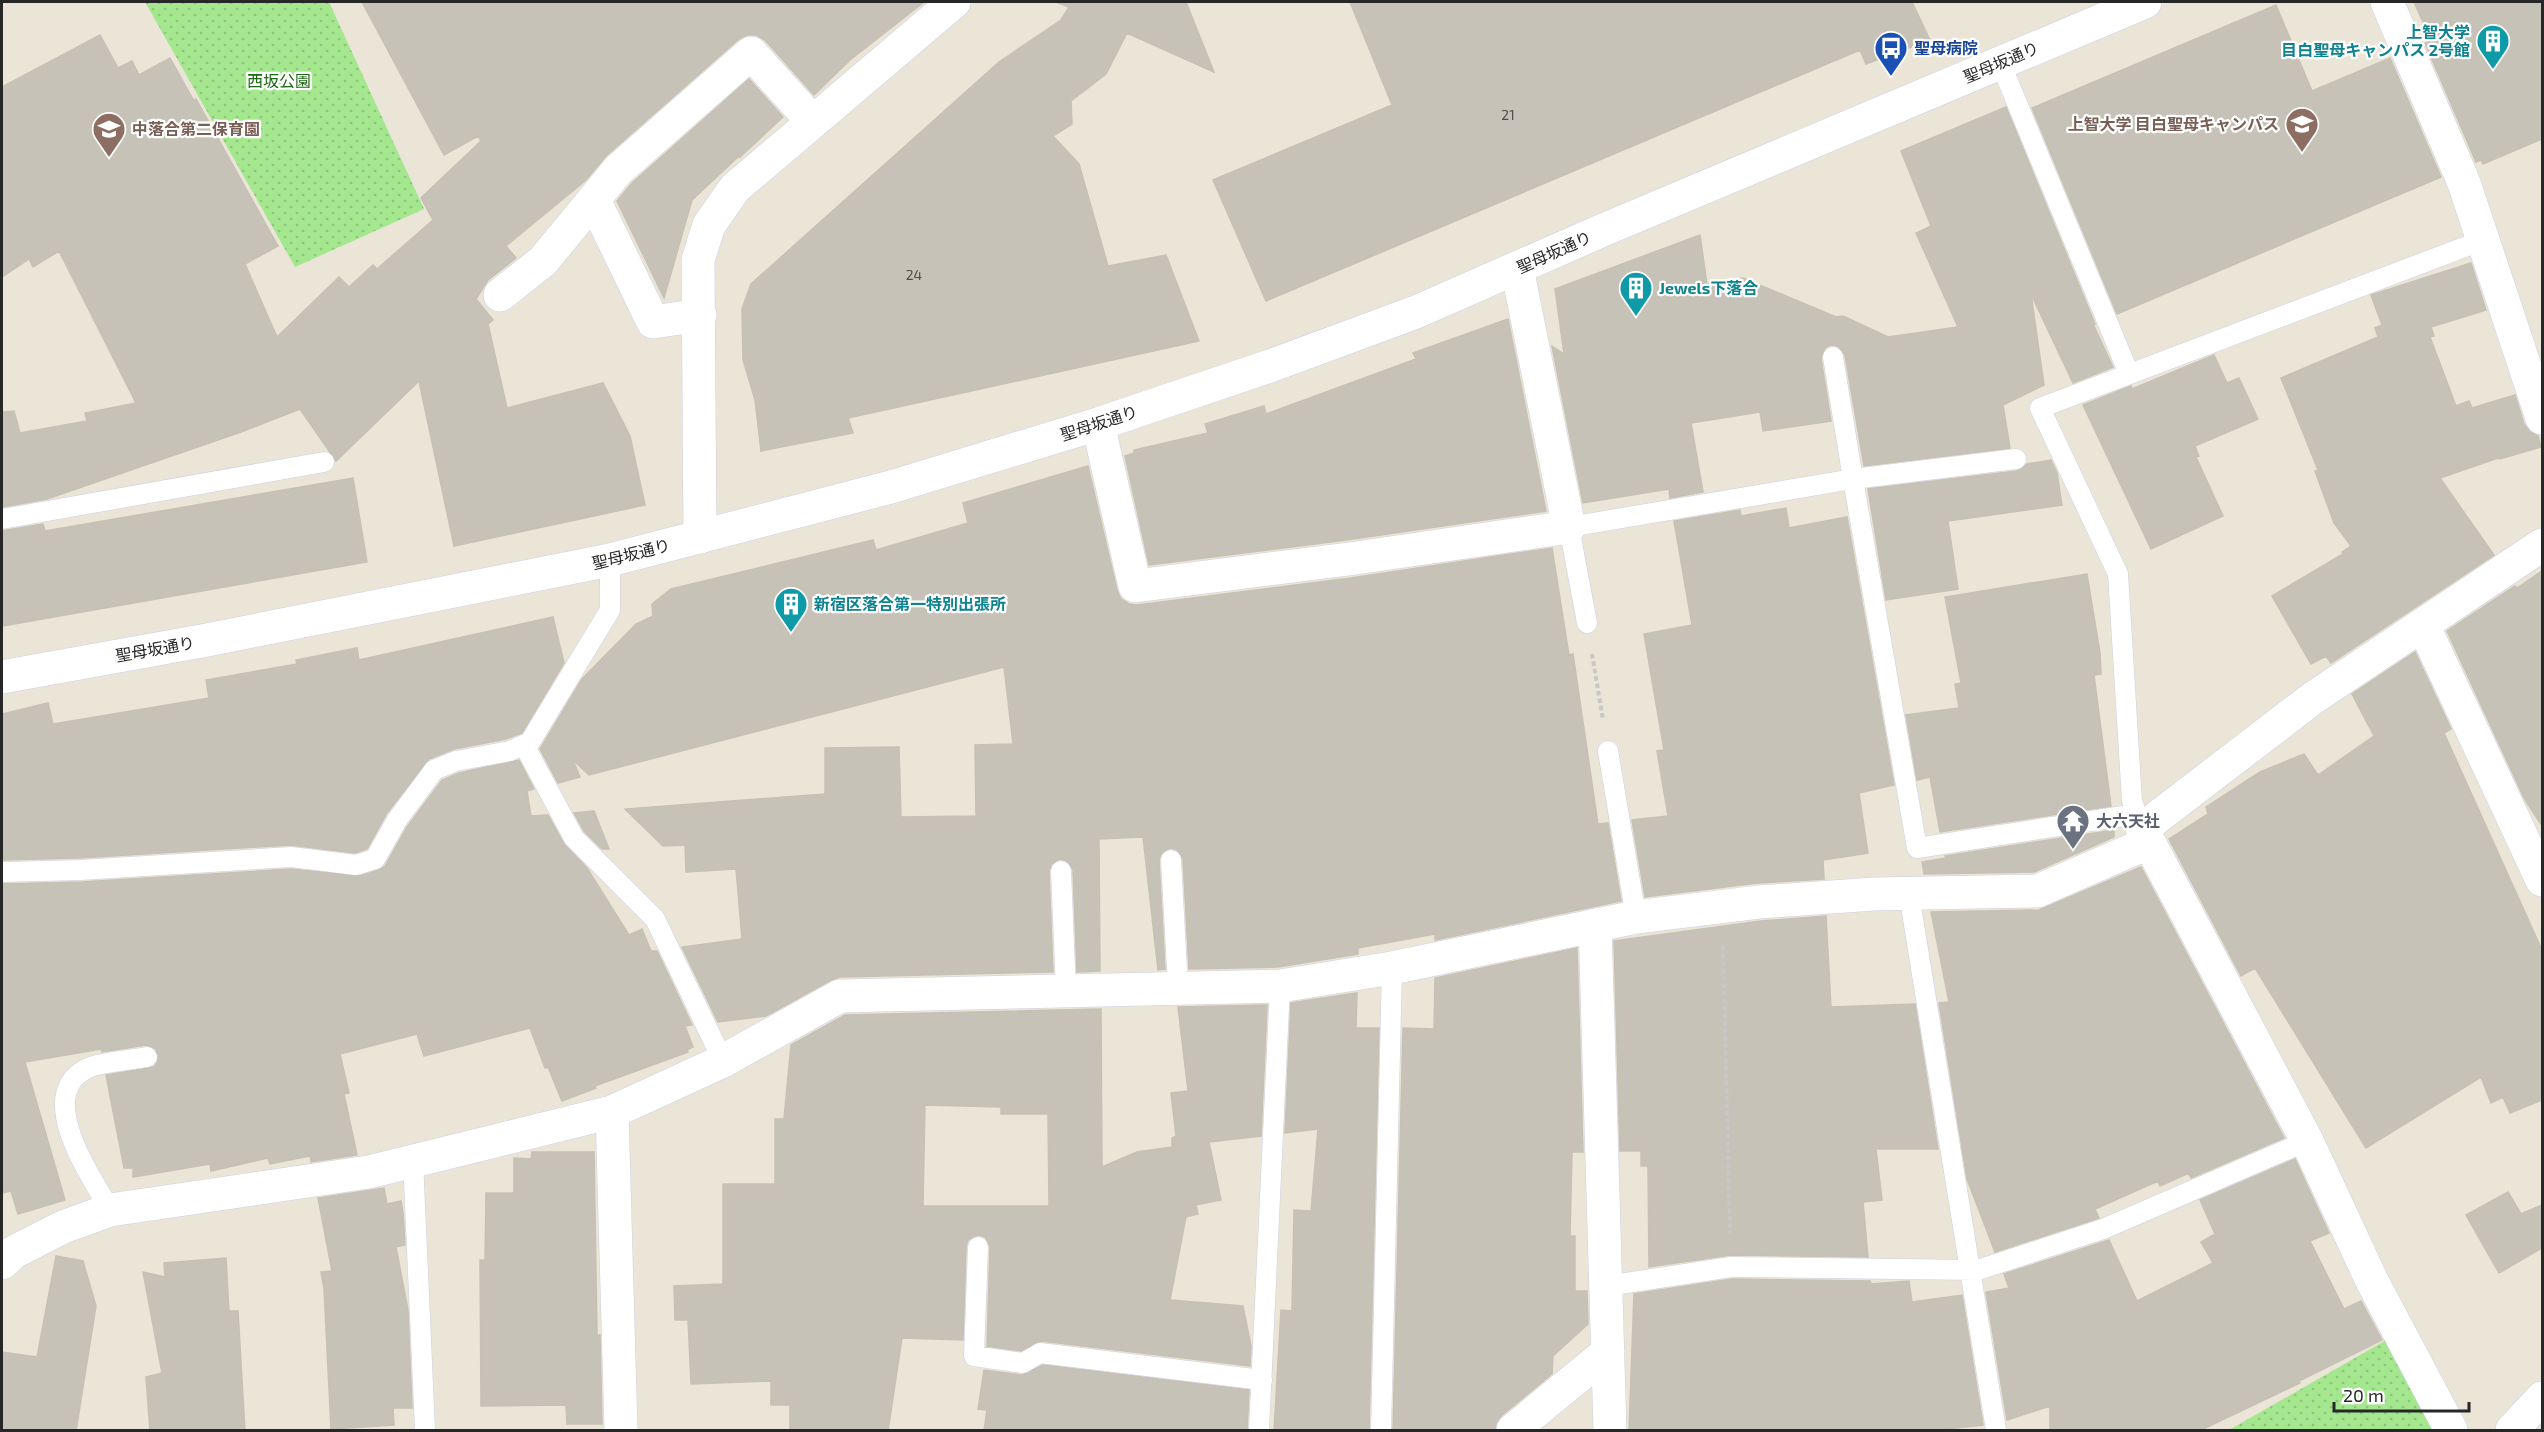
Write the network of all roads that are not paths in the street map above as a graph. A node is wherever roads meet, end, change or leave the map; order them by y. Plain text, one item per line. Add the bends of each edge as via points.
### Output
1 (954, 2) edge
2 (2145, 2) edge
3 (2386, 2) edge
4 (2000, 62) junction
5 (813, 122) junction
6 (594, 200) junction
7 (2483, 240) junction
8 (1517, 268) junction
9 (500, 295) dead end
10 (699, 315) junction
11 (1833, 357) dead end
12 (2129, 374) junction
13 (2542, 418) edge
14 (1098, 424) junction
15 (2016, 459) dead end
16 (324, 462) dead end
17 (1853, 479) junction
18 (2, 519) edge
19 (1569, 527) junction
20 (700, 537) junction
21 (2542, 545) edge
22 (610, 560) junction
23 (1587, 623) road end
24 (2423, 624) junction
25 (2, 677) edge
26 (524, 745) junction
27 (1608, 751) road end
28 (2142, 829) junction
29 (1171, 860) dead end
30 (1061, 871) dead end
31 (2, 872) edge
32 (2542, 880) edge
33 (1909, 894) junction
34 (1636, 917) junction
35 (1595, 925) junction
36 (1392, 968) junction
37 (1280, 986) junction
38 (1178, 988) junction
39 (1066, 991) junction
40 (147, 1057) dead end
41 (723, 1061) junction
42 (612, 1112) junction
43 (2307, 1141) junction
44 (413, 1161) junction
45 (110, 1210) junction
46 (978, 1247) dead end
47 (2, 1263) edge
48 (1970, 1269) junction
49 (1606, 1286) junction
50 (1608, 1352) junction
51 (1262, 1380) junction
52 (2542, 1398) edge
53 (2515, 1429) edge
54 (425, 1431) edge
55 (621, 1431) edge
56 (1260, 1431) edge
57 (1381, 1431) edge
58 (1513, 1431) edge
59 (1610, 1431) edge
60 (1996, 1431) edge
61 (2451, 1431) edge

1 - 5 street
2 - 4 street, 聖母坂通り
3 - 7 street via 2464,183
4 - 8 street, 聖母坂通り
4 - 12 lane
5 - 6 street via 752,53 618,170
5 - 10 street via 735,188 709,225 698,260
6 - 9 street via 543,261
6 - 10 street via 653,322
7 - 12 lane
7 - 13 street
8 - 14 street, 聖母坂通り via 1416,312
8 - 19 street
10 - 20 street
11 - 17 lane
12 - 28 lane via 2040,408 2118,574 2132,801
14 - 19 street via 1135,586
14 - 20 street, 聖母坂通り via 891,487
15 - 17 lane
16 - 18 lane
17 - 19 lane
17 - 28 lane via 1917,848
19 - 23 lane
20 - 22 street, 聖母坂通り
21 - 24 street
22 - 25 street, 聖母坂通り
22 - 26 lane via 610,610 530,742
24 - 28 street via 2313,698
24 - 32 street
26 - 31 lane via 434,770 397,820 375,859 356,865 291,857
26 - 41 lane via 574,838 655,920
27 - 34 lane
28 - 33 street via 2038,891
28 - 43 street
29 - 38 lane
30 - 39 lane
33 - 34 street via 1722,906
33 - 48 lane
34 - 35 street
35 - 36 street
35 - 49 street
36 - 37 street
36 - 57 lane
37 - 38 street
37 - 51 lane
38 - 39 street
39 - 41 street via 840,996
40 - 45 lane via 88,1068 69,1083 63,1106 77,1153
41 - 42 street
42 - 44 street
42 - 55 street
43 - 48 lane via 2103,1229 1978,1270
43 - 61 street via 2372,1281
44 - 45 street via 369,1172
44 - 54 lane
45 - 47 street via 63,1227 14,1252
46 - 51 lane via 974,1356 1023,1363 1040,1353
48 - 49 lane via 1731,1267
48 - 60 lane
49 - 50 street
50 - 58 street
50 - 59 street
51 - 56 lane
52 - 53 street

